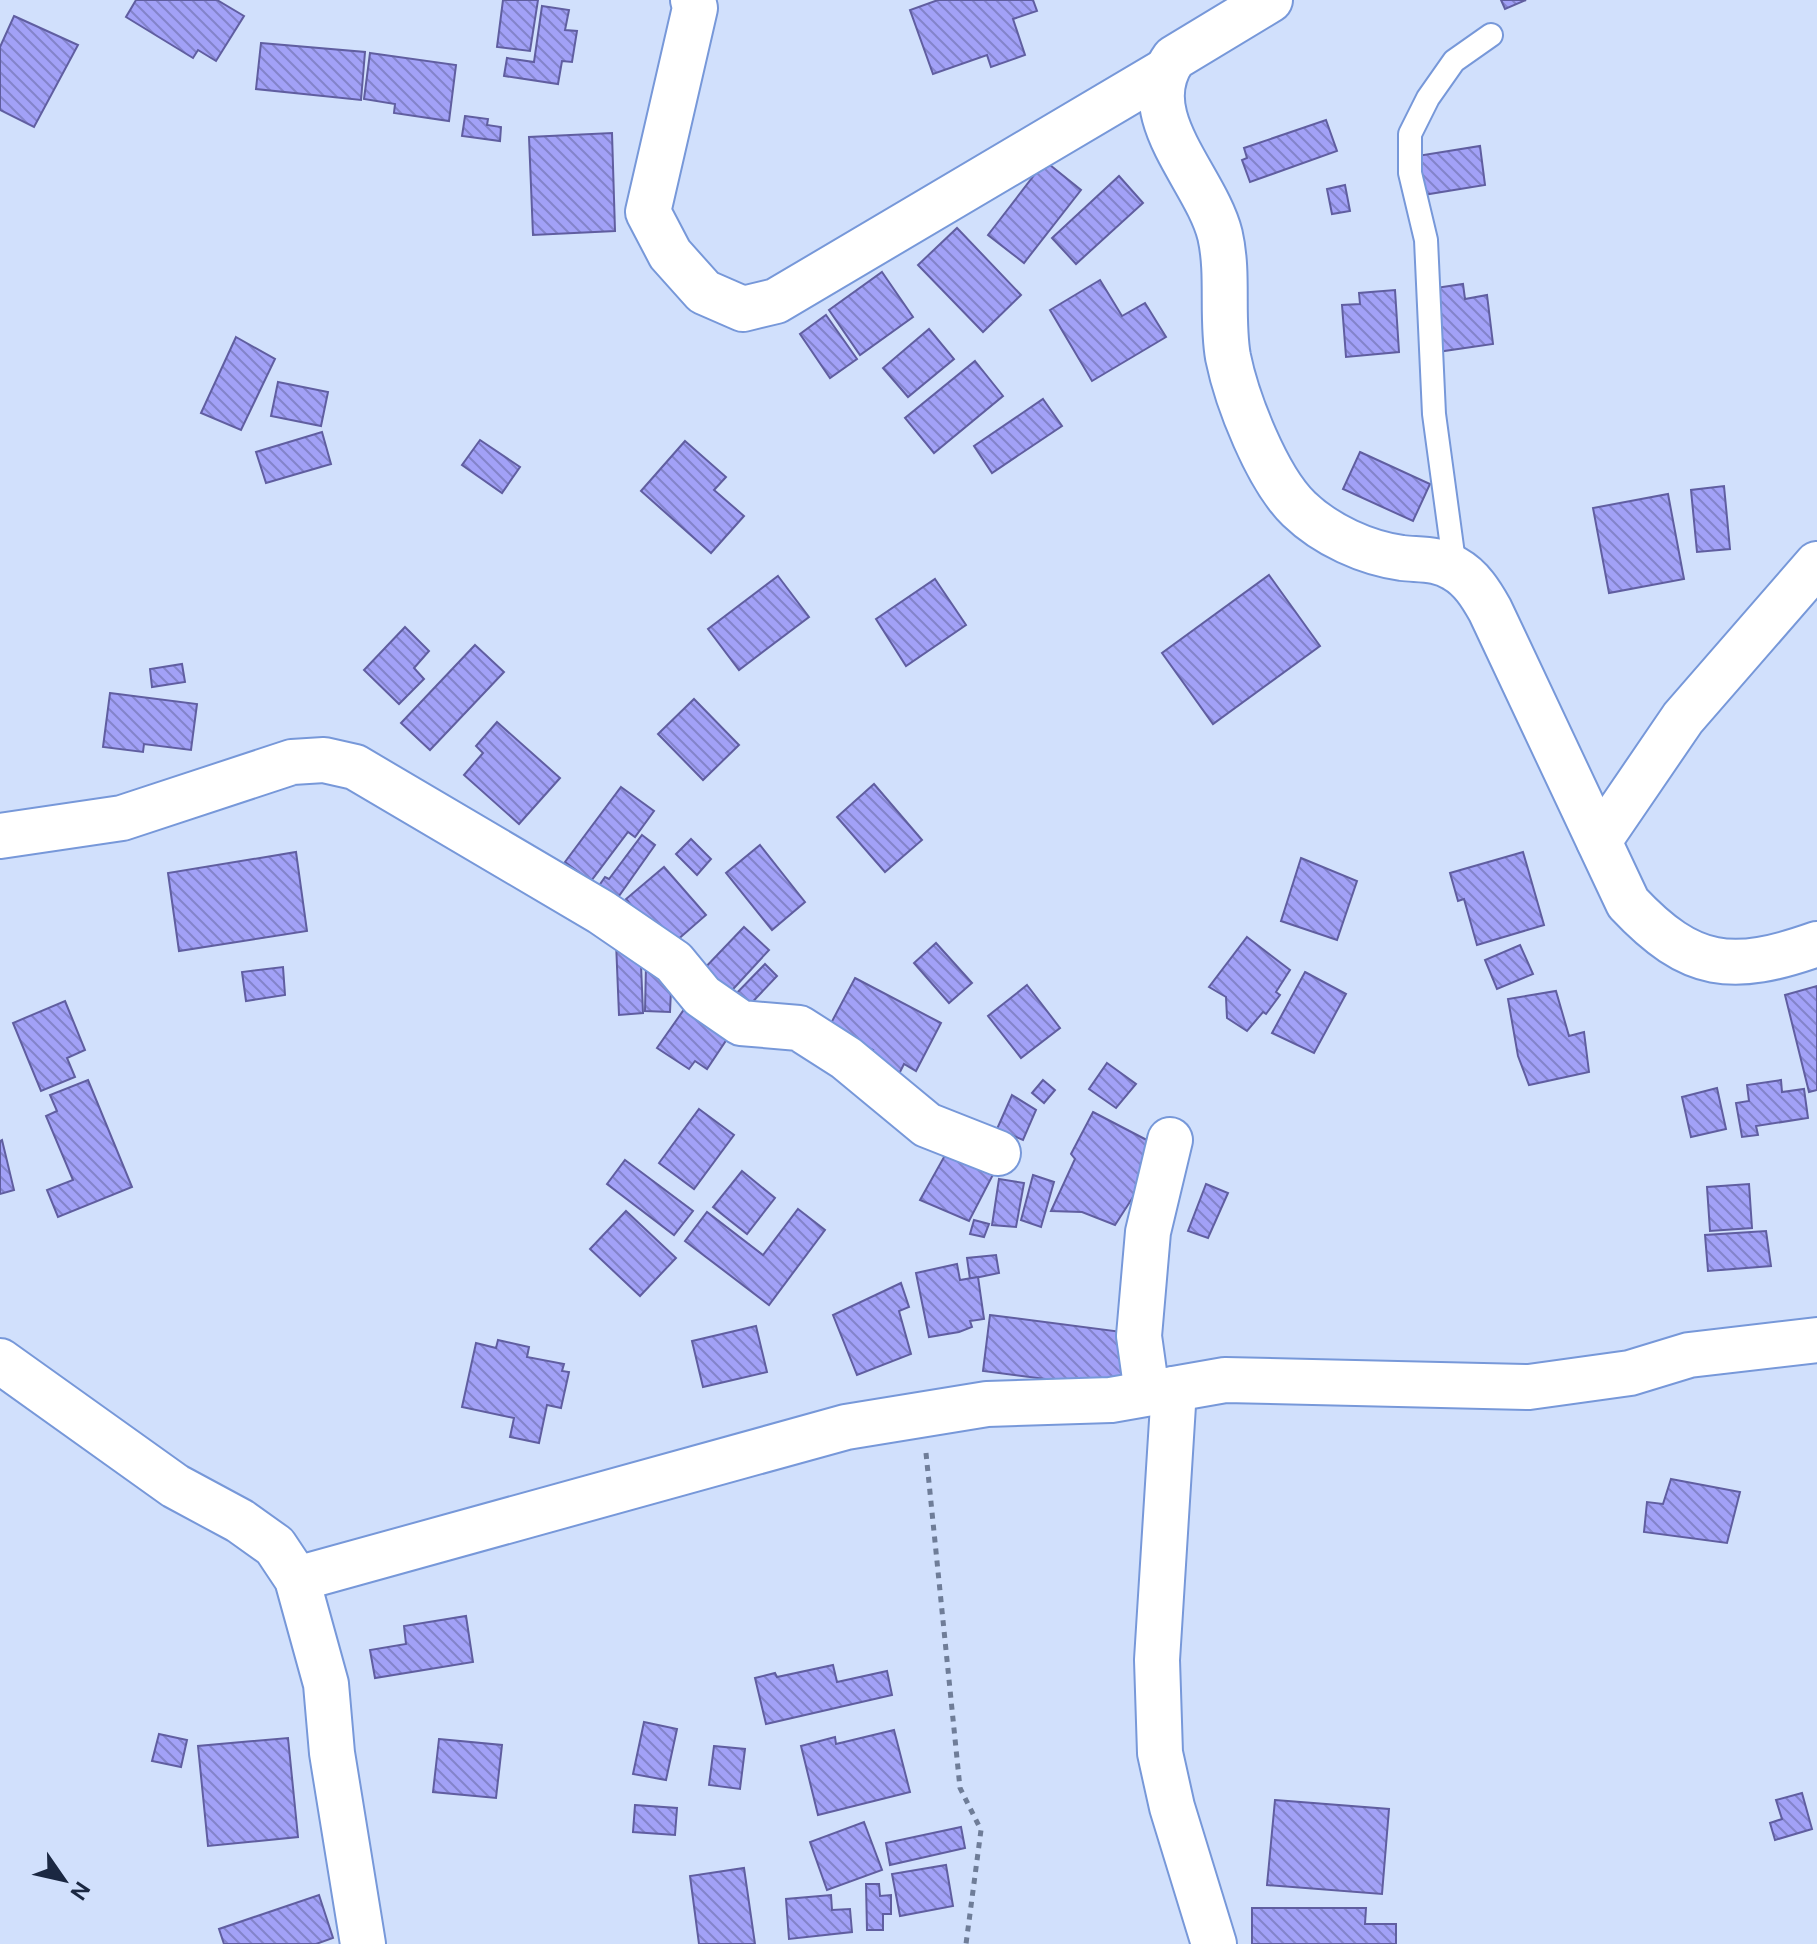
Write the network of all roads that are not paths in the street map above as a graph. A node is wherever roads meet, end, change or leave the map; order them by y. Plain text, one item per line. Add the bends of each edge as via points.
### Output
1 (693, 0) edge
2 (1270, 0) edge
3 (1491, 35) dead end
4 (1165, 71) junction
5 (1817, 564) edge
6 (1455, 569) junction
7 (0, 836) edge
8 (1599, 841) junction
9 (1817, 944) edge
10 (1170, 1140) dead end
11 (998, 1153) dead end
12 (1817, 1340) edge
13 (0, 1361) edge
14 (1160, 1391) junction
15 (297, 1579) junction
16 (363, 1944) edge
17 (1214, 1944) edge

1 - 4 street via 648,212 670,254 704,292 743,309 776,301
2 - 4 street via 1187,49
3 - 6 lane via 1454,61 1410,134 1410,173 1426,240 1434,414
4 - 6 street via 1159,101 1163,116 1220,235 1228,356 1252,438 1298,509 1346,542 1401,558 1429,558
5 - 8 street via 1683,718
6 - 8 street via 1476,586 1490,610
7 - 11 street via 122,818 292,762 324,760 355,767 601,912 674,962 702,996 741,1023 799,1028 846,1058 927,1125
8 - 9 street via 1628,903 1659,936 1697,957 1742,963
10 - 14 street via 1148,1232 1139,1336
12 - 14 street via 1689,1355 1630,1373 1529,1387 1225,1380
13 - 15 street via 175,1486 275,1546
14 - 15 street via 1111,1400 987,1404 846,1427
14 - 17 street via 1160,1753
15 - 16 street via 326,1684

